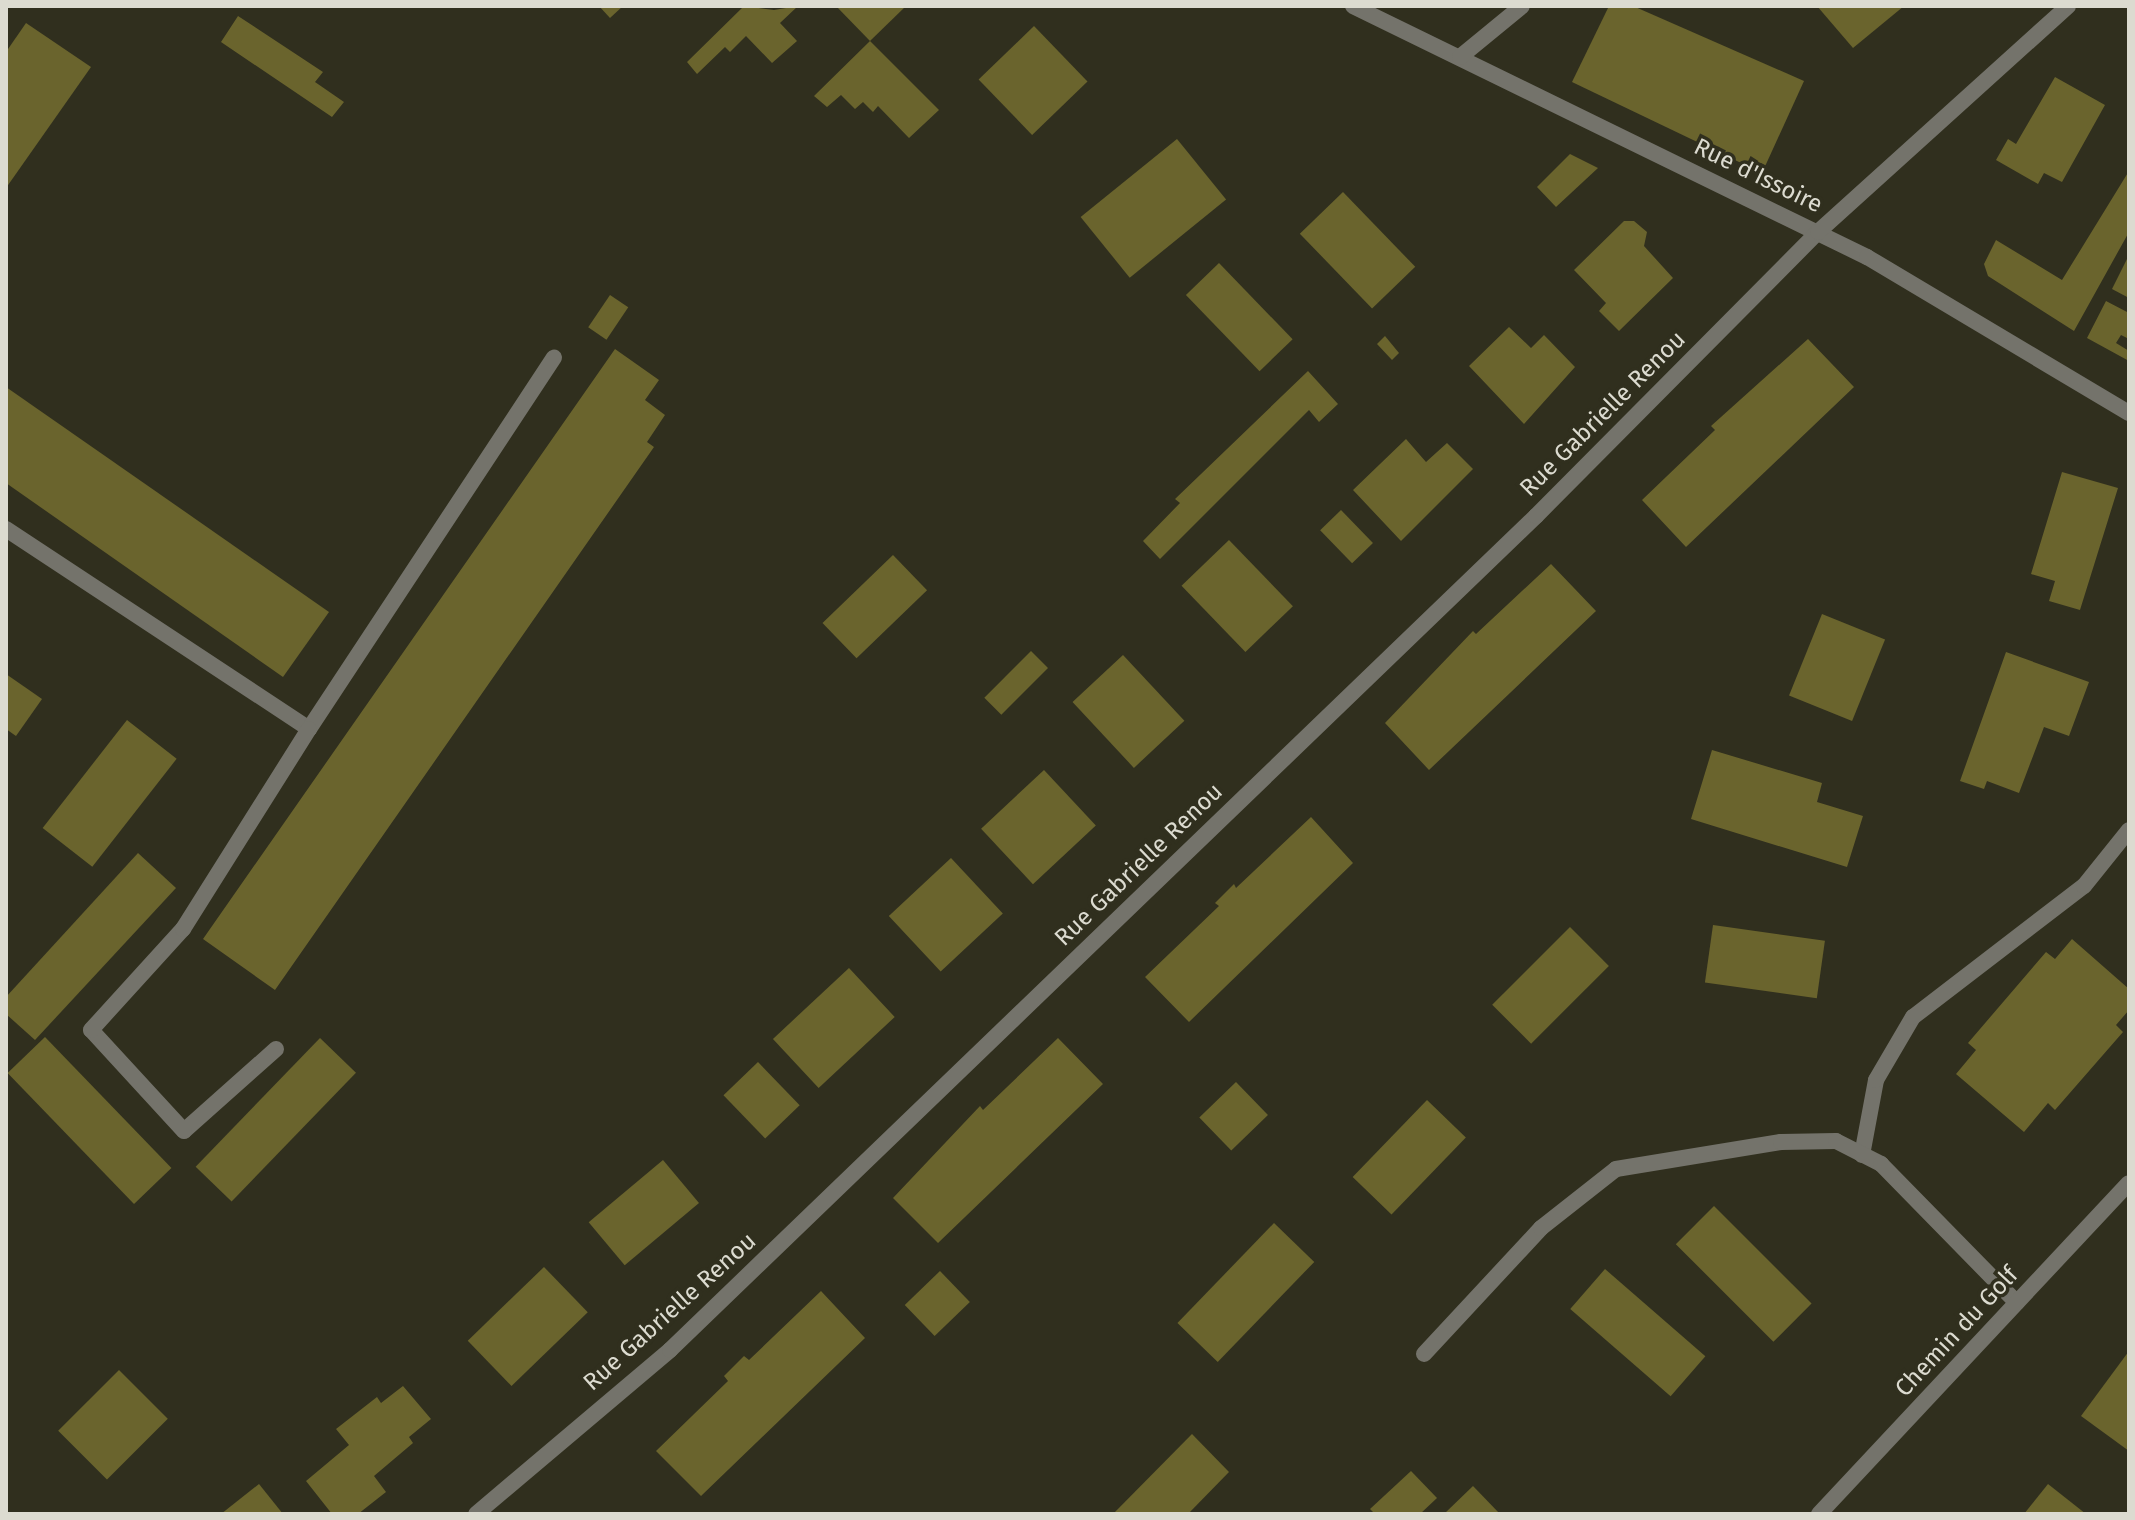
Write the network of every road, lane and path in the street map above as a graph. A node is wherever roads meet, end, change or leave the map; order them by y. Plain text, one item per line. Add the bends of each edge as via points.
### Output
1 (1353, 6) edge
2 (1522, 6) edge
3 (2068, 6) edge
4 (1460, 57) junction
5 (1818, 232) junction
6 (554, 357) dead end
7 (2129, 413) edge
8 (6, 529) edge
9 (309, 729) junction
10 (2129, 830) edge
11 (276, 1049) dead end
12 (1862, 1155) junction
13 (2129, 1183) edge
14 (2017, 1303) junction
15 (1424, 1354) dead end
16 (476, 1514) edge
17 (1819, 1514) edge

1 - 4 street, Rue d'Issoire
2 - 4 street
3 - 5 street, Rue Gabrielle Renou
4 - 5 street, Rue d'Issoire
5 - 7 street, Rue d'Issoire
5 - 16 street, Rue Gabrielle Renou via 1536,516 670,1350
6 - 9 street
8 - 9 street
9 - 11 street via 183,929 91,1030 184,1131
10 - 12 street via 2084,886 1913,1017 1876,1080
12 - 14 street via 1881,1164
12 - 15 street via 1836,1141 1781,1142 1616,1169 1541,1228
13 - 14 street, Chemin du Golf
14 - 17 street, Chemin du Golf

